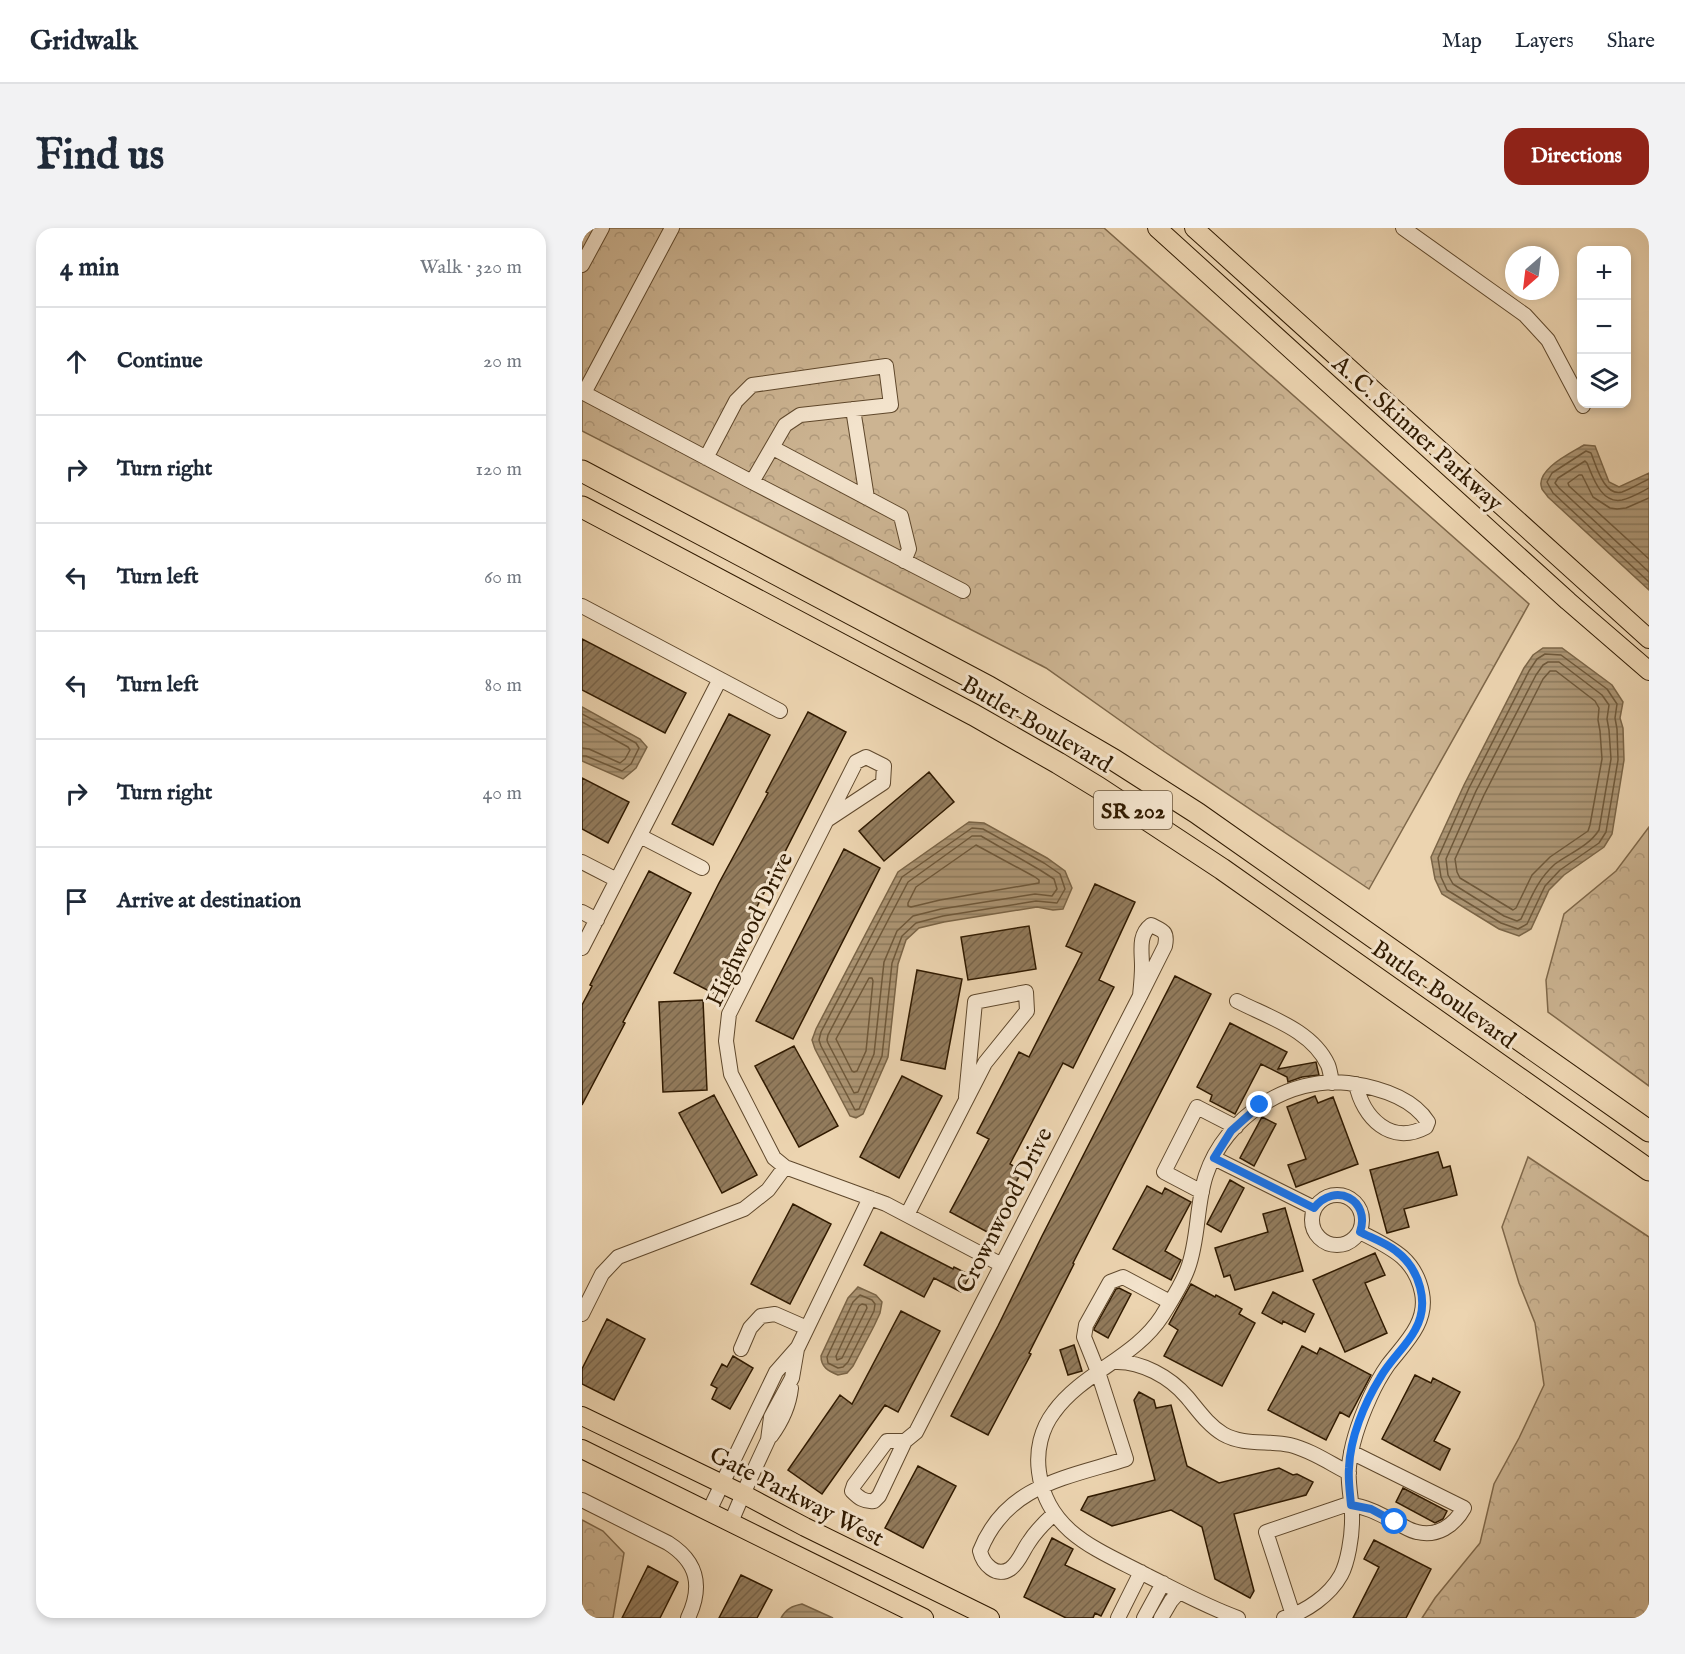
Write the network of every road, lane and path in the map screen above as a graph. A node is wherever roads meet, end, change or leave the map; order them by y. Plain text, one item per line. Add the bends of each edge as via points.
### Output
1 (602, 228) edge
2 (672, 228) edge
3 (1157, 228) edge
4 (1194, 228) edge
5 (1403, 228) edge
6 (582, 265) edge
7 (583, 392) edge
8 (1577, 396) edge
9 (853, 409) junction
10 (773, 448) junction
11 (706, 458) junction
12 (582, 471) edge
13 (752, 482) junction
14 (867, 498) junction
15 (582, 507) edge
16 (904, 561) junction
17 (963, 591) dead end
18 (582, 606) edge
19 (1649, 639) edge
20 (1649, 671) edge
21 (720, 679) junction
22 (780, 711) dead end
23 (827, 820) junction
24 (640, 836) junction
25 (582, 862) edge
26 (702, 868) dead end
27 (617, 880) junction
28 (582, 912) edge
29 (597, 920) junction
30 (582, 948) edge
31 (1140, 996) dead end
32 (1237, 1001) dead end
33 (1332, 1083) junction
34 (1356, 1084) junction
35 (966, 1097) junction
36 (1236, 1127) junction
37 (1649, 1131) edge
38 (1214, 1158) junction
39 (785, 1167) junction
40 (1649, 1170) edge
41 (1202, 1192) junction
42 (870, 1198) junction
43 (1314, 1208) junction
44 (907, 1215) junction
45 (1360, 1232) junction
46 (1002, 1265) junction
47 (1170, 1302) junction
48 (582, 1314) edge
49 (807, 1328) junction
50 (798, 1347) junction
51 (741, 1349) dead end
52 (1115, 1362) junction
53 (1098, 1372) junction
54 (582, 1416) edge
55 (905, 1441) junction
56 (582, 1449) edge
57 (1351, 1452) junction
58 (1349, 1473) junction
59 (721, 1484) junction
60 (1041, 1486) junction
61 (742, 1494) junction
62 (582, 1500) edge
63 (1351, 1504) junction
64 (709, 1511) junction
65 (1054, 1514) junction
66 (731, 1522) junction
67 (1141, 1572) junction
68 (1163, 1583) junction
69 (1179, 1592) junction
70 (1313, 1612) edge
71 (1289, 1617) edge
72 (688, 1618) edge
73 (924, 1618) edge
74 (990, 1618) edge
75 (1118, 1618) edge
76 (1144, 1618) edge
77 (1161, 1618) edge
78 (1238, 1618) edge

1 - 6 street
2 - 7 street
3 - 20 main road, A. C. Skinner Parkway
4 - 19 main road, A. C. Skinner Parkway
5 - 8 street via 1525,315 1548,340
7 - 11 street
9 - 10 street via 800,415 785,424
9 - 11 street via 891,405 886,366 752,385 736,401
9 - 14 street
10 - 13 street
10 - 14 street
11 - 13 street
12 - 37 highway, Butler Boulevard / SR 202 via 978,681 1114,760 1197,813
13 - 16 street
14 - 16 street via 901,516 909,549
15 - 40 highway, Butler Boulevard / SR 202 via 966,711 1099,788 1214,864
16 - 17 street
18 - 21 street
21 - 22 street
21 - 24 street
23 - 23 street, Highwood Drive via 883,783 884,766 866,757 856,762
23 - 39 street, Highwood Drive via 729,1014 726,1041 731,1074 774,1158
24 - 26 street
24 - 27 street
25 - 27 street
27 - 29 street
28 - 29 street
29 - 30 street
31 - 46 street, Crownwood Drive
32 - 33 street via 1311,1041 1329,1067
33 - 34 street
33 - 36 street via 1275,1097
34 - 34 street via 1364,1108 1382,1126 1404,1134 1426,1127 1428,1122 1409,1104 1378,1089
35 - 35 street via 975,1002 1026,992 1027,1011 985,1063
35 - 44 street
36 - 38 street
36 - 41 street via 1197,1107 1164,1172
38 - 41 street
38 - 43 street
39 - 42 street
39 - 48 street via 768,1190 744,1209 618,1257 602,1274
41 - 47 street via 1188,1269
42 - 44 street
42 - 49 street
43 - 45 street via 1326,1197 1349,1197 1360,1209
43 - 45 street via 1311,1216 1315,1234 1329,1245 1347,1244
44 - 46 street
45 - 57 street via 1404,1258 1419,1284 1422,1306 1415,1330 1370,1397
46 - 55 street, Crownwood Drive via 916,1432
47 - 52 street via 1152,1330
47 - 53 street via 1124,1277 1110,1282 1086,1325 1084,1337
49 - 50 street
49 - 51 street via 775,1314 761,1316 750,1328
50 - 59 street via 776,1372
50 - 61 street via 790,1402
52 - 53 street
52 - 58 street via 1136,1364 1170,1382 1222,1434 1247,1442 1293,1446
53 - 60 street via 1074,1389 1047,1422 1038,1456
53 - 60 street via 1126,1459
54 - 59 main road, Gate Parkway West
55 - 55 street, Crownwood Drive via 887,1441 879,1450 854,1485 852,1491 858,1498 874,1502 879,1496
56 - 64 main road
57 - 58 street
57 - 63 street via 1464,1508 1450,1527 1426,1533
58 - 63 street
59 - 61 main road, Gate Parkway West
59 - 64 street
60 - 65 street
60 - 65 street via 1022,1496 997,1520 983,1543 982,1560 993,1570 1009,1570
61 - 66 street
61 - 74 main road, Gate Parkway West
62 - 72 street via 678,1549 693,1567 697,1580
63 - 70 street via 1346,1563
63 - 71 street via 1266,1532
64 - 66 main road
65 - 67 street via 1080,1539
66 - 73 main road
67 - 68 street
67 - 75 street
68 - 69 street
68 - 76 street
69 - 77 street
69 - 78 street
70 - 71 street

